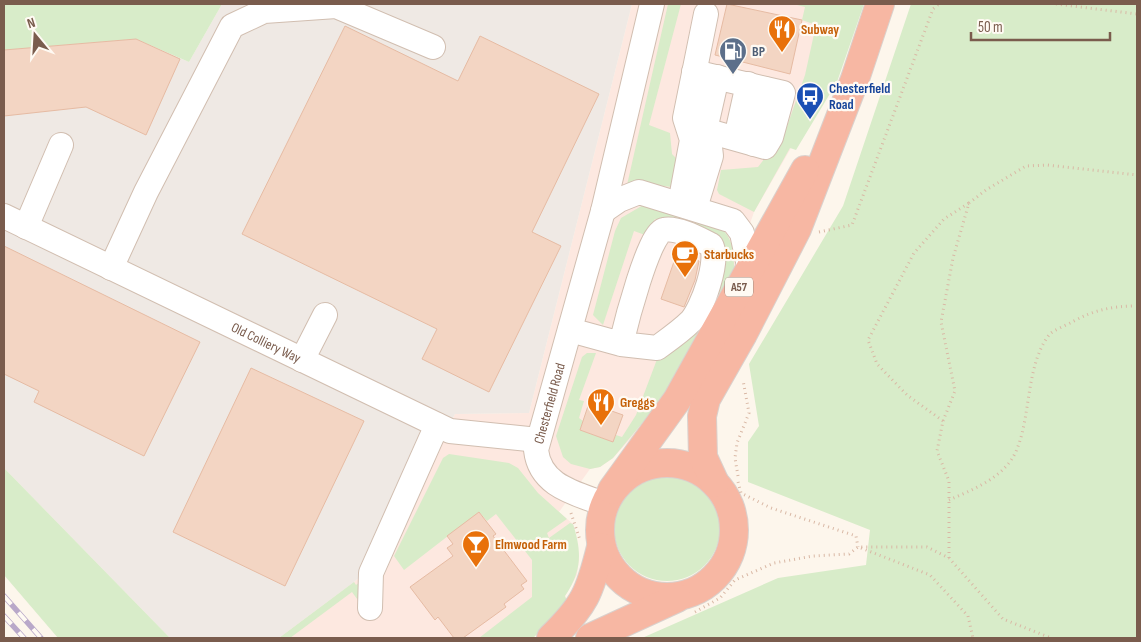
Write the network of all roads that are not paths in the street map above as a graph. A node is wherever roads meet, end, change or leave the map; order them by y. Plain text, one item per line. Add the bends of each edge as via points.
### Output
1 (652, 4) edge
2 (880, 6) edge
3 (706, 14) dead end
4 (433, 47) dead end
5 (694, 72) junction
6 (855, 78) junction
7 (740, 82) junction
8 (737, 139) junction
9 (61, 146) dead end
10 (687, 206) junction
11 (603, 211) junction
12 (4, 216) edge
13 (26, 227) junction
14 (750, 266) junction
15 (111, 268) junction
16 (325, 315) dead end
17 (570, 330) junction
18 (621, 344) junction
19 (302, 360) junction
20 (437, 426) junction
21 (538, 440) junction
22 (715, 482) junction
23 (608, 497) junction
24 (601, 547) junction
25 (685, 605) junction
26 (370, 608) dead end
27 (551, 638) edge
28 (590, 638) edge

1 - 11 street, Chesterfield Road
2 - 6 highway, A57
3 - 5 street
4 - 15 street via 336,6 264,11 232,26 146,192
5 - 7 street
5 - 10 street via 685,118 692,140
6 - 14 highway, A57
6 - 22 highway, A57 via 797,229 706,399 702,416 703,457
7 - 8 street
7 - 8 street via 707,121
7 - 8 street via 783,93 771,137
8 - 10 street via 711,156
9 - 13 street
10 - 11 street via 639,192
10 - 14 street via 733,221 742,233
11 - 17 street, Chesterfield Road
12 - 13 street, Old Colliery Way
13 - 15 street, Old Colliery Way
14 - 23 highway, A57 via 677,400
15 - 19 street, Old Colliery Way
16 - 19 street
17 - 18 street
17 - 21 street, Chesterfield Road
18 - 18 street via 657,233 667,230 711,245 715,256 711,275 692,320 657,348
19 - 20 street, Old Colliery Way
20 - 21 street, Old Colliery Way via 450,431
20 - 26 street via 371,573
21 - 23 street, Chesterfield Road via 537,458 544,475 560,487
22 - 23 highway, A57 via 699,469 662,464 639,470
22 - 25 highway, A57 via 731,511 735,526 733,541 726,563
23 - 24 highway, A57 via 600,524
24 - 25 highway, A57 via 608,564 623,582 645,594
24 - 27 highway, A57 via 592,584 583,603
25 - 28 highway, A57

